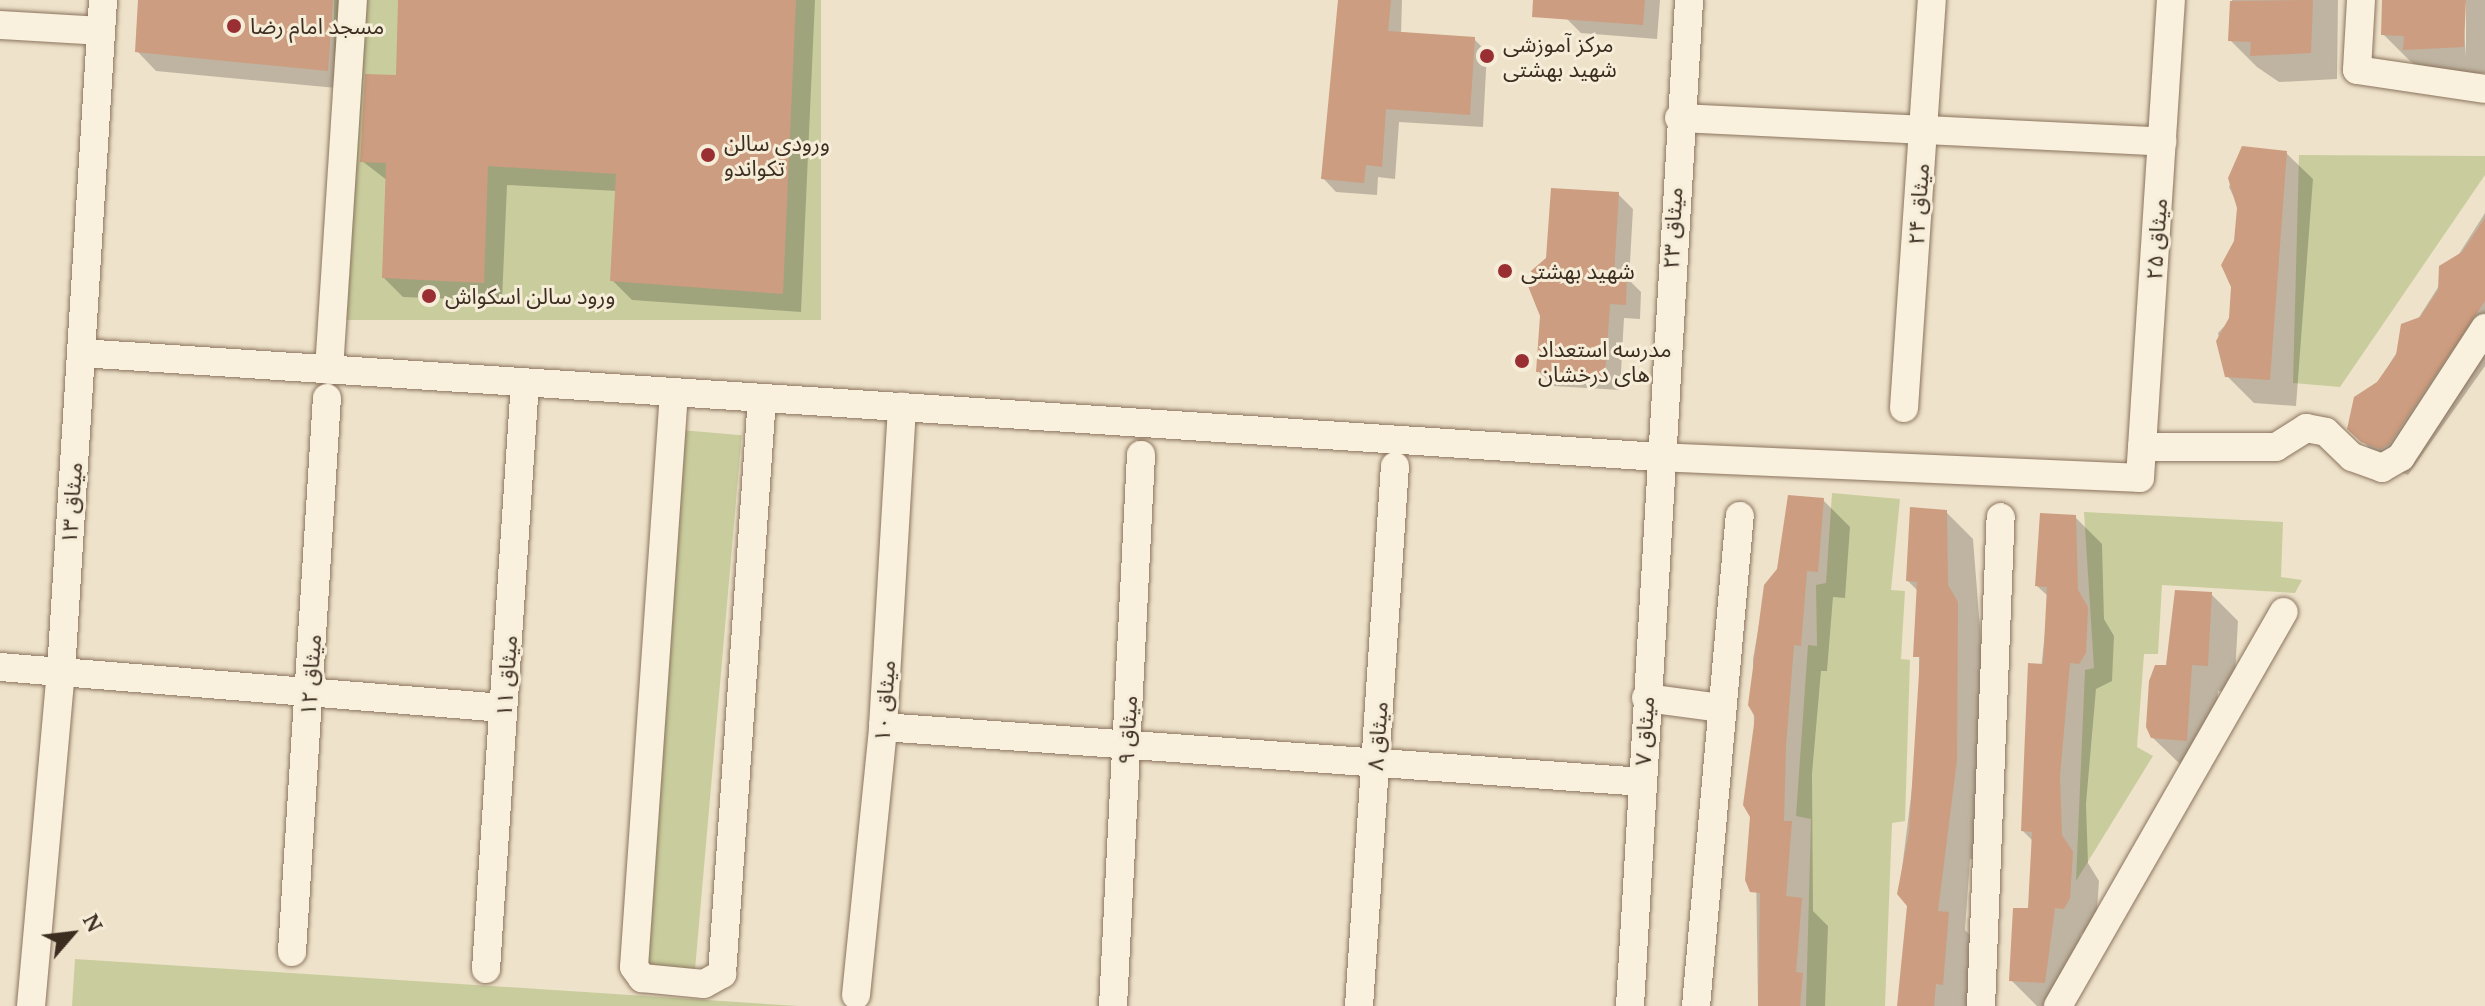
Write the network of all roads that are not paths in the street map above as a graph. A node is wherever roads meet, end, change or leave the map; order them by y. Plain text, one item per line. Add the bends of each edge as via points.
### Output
1 (103, 0) edge
2 (353, 0) edge
3 (1689, 0) edge
4 (1932, 0) edge
5 (2171, 0) edge
6 (2361, 0) edge
7 (0, 25) edge
8 (101, 31) junction
9 (2485, 89) edge
10 (1679, 118) junction
11 (1923, 130) junction
12 (2162, 142) junction
13 (2485, 328) edge
14 (81, 353) junction
15 (329, 370) junction
16 (525, 382) junction
17 (674, 392) junction
18 (327, 398) dead end
19 (762, 398) junction
20 (902, 407) junction
21 (1904, 408) dead end
22 (2142, 447) junction
23 (1141, 455) dead end
24 (1659, 457) junction
25 (1395, 466) dead end
26 (1740, 516) dead end
27 (2001, 517) dead end
28 (2284, 612) dead end
29 (0, 667) edge
30 (61, 672) junction
31 (309, 691) junction
32 (1646, 698) junction
33 (503, 708) junction
34 (1721, 708) junction
35 (883, 727) junction
36 (1126, 744) junction
37 (1375, 760) junction
38 (1642, 782) junction
39 (292, 952) dead end
40 (486, 969) dead end
41 (856, 995) dead end
42 (31, 1006) edge
43 (1113, 1006) edge
44 (1359, 1006) edge
45 (1630, 1006) edge
46 (1696, 1006) edge
47 (1981, 1006) edge
48 (2058, 1006) edge

1 - 8 street, میثاق ۱۳
2 - 15 street
3 - 10 street, میثاق ۲۳
4 - 11 street, میثاق ۲۴
5 - 12 street, میثاق ۲۵
6 - 9 street via 2357,70
7 - 8 street
8 - 14 street, میثاق ۱۳
10 - 11 street
10 - 24 street, میثاق ۲۳
11 - 12 street
11 - 21 street, میثاق ۲۴
12 - 22 street, میثاق ۲۵
13 - 22 street via 2401,457 2382,468 2352,457 2326,432 2306,428 2276,447
14 - 15 street
14 - 30 street, میثاق ۱۳
15 - 16 street
16 - 17 street
16 - 33 street, میثاق ۱۱
17 - 19 street
17 - 19 street via 634,967 642,978 704,984 722,974
18 - 31 street, میثاق ۱۲
19 - 20 street
20 - 24 street
20 - 35 street, میثاق ۱۰
22 - 24 street, میثاق ۲۵ via 2140,478
23 - 36 street, میثاق ۹
24 - 32 street, میثاق ۷
25 - 37 street, میثاق ۸
26 - 34 street
27 - 47 street
28 - 48 street
29 - 30 street
30 - 31 street
30 - 42 street, میثاق ۱۳
31 - 33 street
31 - 39 street, میثاق ۱۲
32 - 34 street
32 - 38 street, میثاق ۷
33 - 40 street, میثاق ۱۱
34 - 46 street
35 - 36 street
35 - 41 street, میثاق ۱۰
36 - 37 street
36 - 43 street, میثاق ۹
37 - 38 street
37 - 44 street, میثاق ۸
38 - 45 street, میثاق ۷

